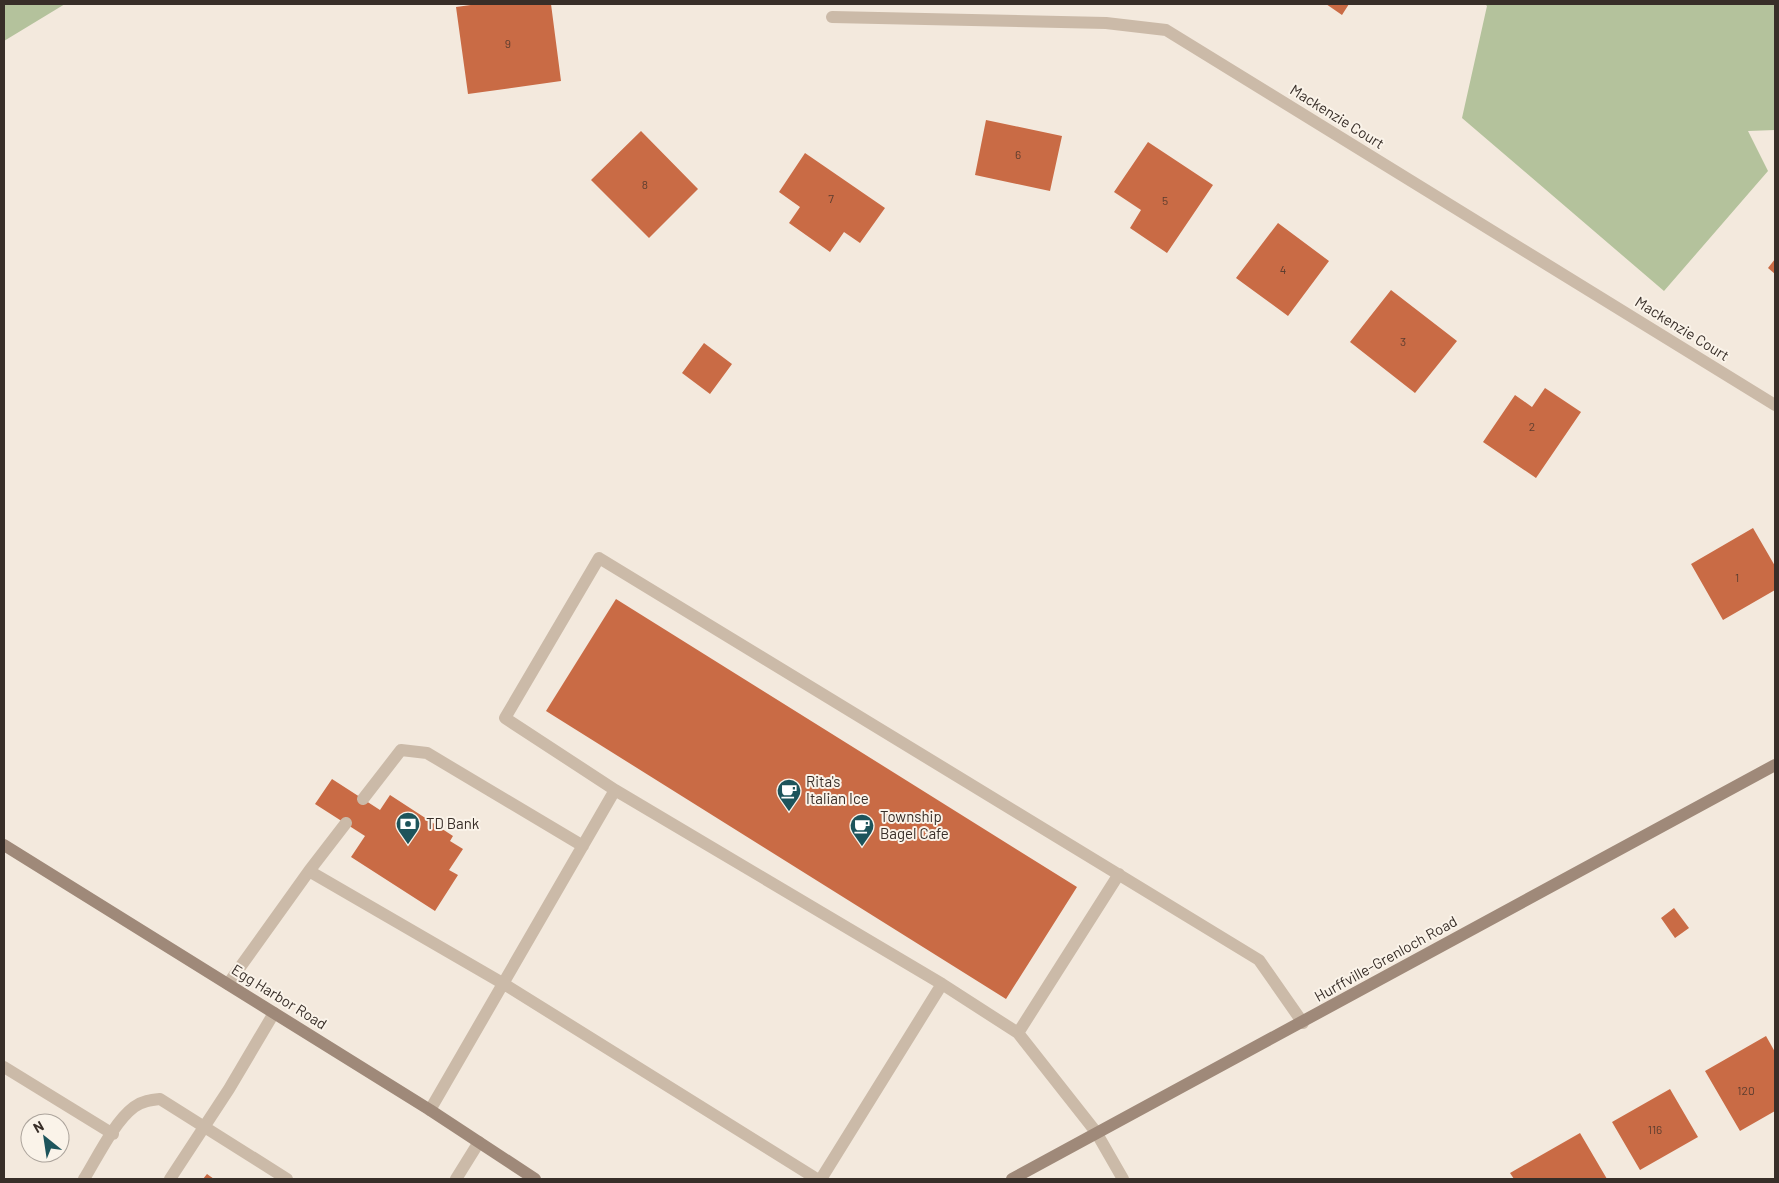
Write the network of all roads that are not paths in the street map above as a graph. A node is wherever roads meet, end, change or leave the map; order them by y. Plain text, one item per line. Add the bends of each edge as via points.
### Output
1 (832, 17) dead end
2 (1775, 405) edge
3 (1775, 765) edge
4 (616, 790) junction
5 (363, 799) dead end
6 (346, 823) dead end
7 (4, 846) edge
8 (583, 846) junction
9 (309, 871) junction
10 (1119, 874) junction
11 (228, 984) junction
12 (504, 984) junction
13 (942, 984) junction
14 (274, 1013) junction
15 (1302, 1023) junction
16 (1018, 1033) junction
17 (4, 1066) edge
18 (430, 1110) junction
19 (205, 1126) junction
20 (1096, 1132) junction
21 (113, 1134) junction
22 (479, 1142) junction
23 (84, 1179) edge
24 (170, 1179) edge
25 (287, 1179) edge
26 (456, 1179) edge
27 (535, 1179) edge
28 (817, 1179) edge
29 (821, 1179) edge
30 (1012, 1179) edge
31 (1122, 1179) edge

1 - 2 street, Mackenzie Court via 1106,23 1166,30
3 - 15 main road, Hurffville-Grenloch Road
4 - 8 street
4 - 10 street via 505,718 599,558
4 - 13 street
5 - 8 street via 401,750 427,753
6 - 9 street
7 - 11 main road, Egg Harbor Road
8 - 12 street
9 - 11 street
9 - 12 street
10 - 15 street via 1259,960
10 - 16 street
11 - 14 main road, Egg Harbor Road
12 - 18 street
12 - 28 street
13 - 16 street
13 - 29 street
14 - 18 main road, Egg Harbor Road
14 - 19 street
15 - 20 main road, Hurffville-Grenloch Road
16 - 20 street
17 - 21 street
18 - 22 main road, Egg Harbor Road
19 - 21 street via 160,1099 134,1108
19 - 24 street
19 - 25 street
20 - 30 main road, Hurffville-Grenloch Road
20 - 31 street
21 - 23 street
22 - 26 street
22 - 27 main road, Egg Harbor Road

